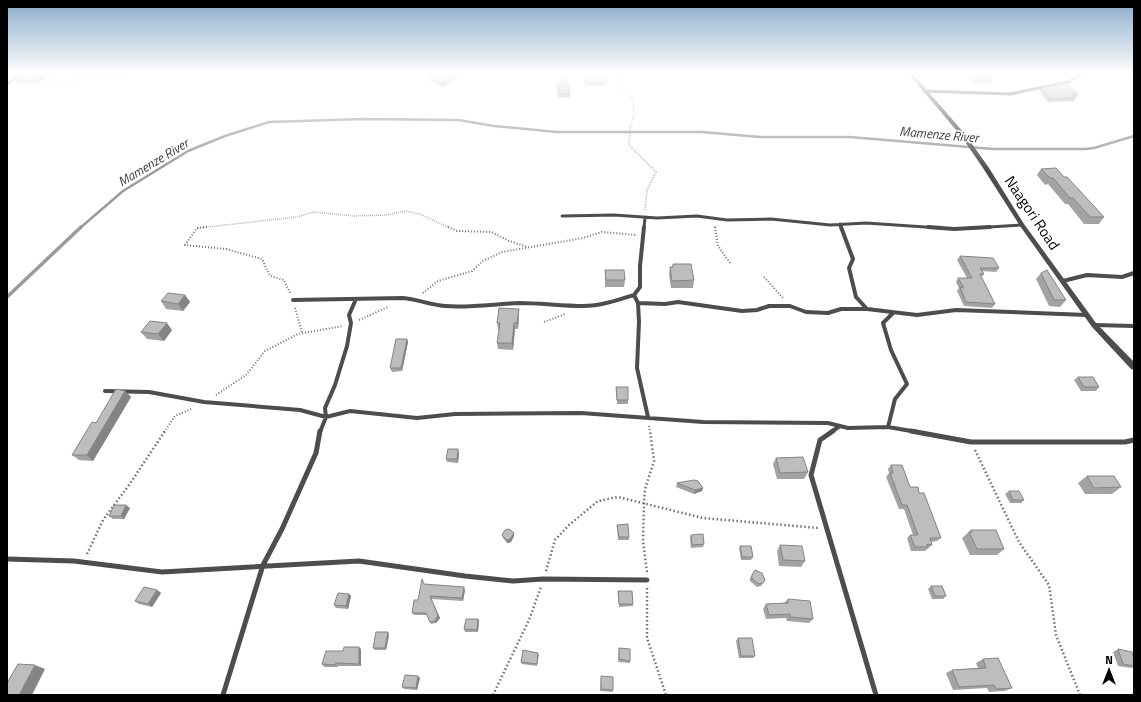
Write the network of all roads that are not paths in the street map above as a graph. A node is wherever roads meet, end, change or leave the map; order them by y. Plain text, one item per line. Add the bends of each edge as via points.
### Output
1 (937, 106) edge
2 (562, 216) dead end
3 (645, 217) junction
4 (840, 224) junction
5 (1022, 225) junction
6 (1134, 273) edge
7 (1063, 281) junction
8 (634, 296) junction
9 (356, 299) junction
10 (293, 300) road end
11 (638, 304) junction
12 (867, 309) junction
13 (893, 313) junction
14 (1087, 315) junction
15 (1094, 325) junction
16 (1134, 326) edge
17 (1134, 367) edge
18 (105, 391) dead end
19 (326, 417) junction
20 (648, 417) junction
21 (840, 426) junction
22 (888, 427) junction
23 (1134, 440) edge
24 (7, 559) edge
25 (263, 565) junction
26 (647, 580) road end
27 (223, 695) edge
28 (876, 695) edge

1 - 5 street, Naagori Road via 963,135
2 - 3 street
3 - 4 street via 696,216
3 - 8 street via 640,287
4 - 5 street via 866,223 954,229
4 - 12 street via 853,259 849,268 856,297
5 - 7 street, Naagori Road
6 - 7 street via 1122,277 1087,275
7 - 14 street, Naagori Road
8 - 9 street via 584,306 518,303 446,306 422,303 413,299
8 - 11 street
9 - 10 street
9 - 19 street via 350,315 347,346 325,408
11 - 12 street via 678,302 742,311 769,306 790,306 806,312 828,313 841,309
11 - 20 street via 637,368
12 - 13 street
13 - 14 street via 917,315 962,310
13 - 22 street via 883,323 891,350 907,384 895,399
14 - 15 street, Naagori Road
15 - 16 street
15 - 17 street, Naagori Road
18 - 19 street via 149,392 204,402 300,410
19 - 20 street via 350,411 416,418 455,414 514,413
19 - 25 street via 321,427 316,453
20 - 21 street via 703,422 828,423
21 - 22 street
21 - 28 street via 820,440 811,475
22 - 23 street via 971,442
24 - 25 street via 83,562 162,572
25 - 26 street via 359,561 513,581
25 - 27 street

